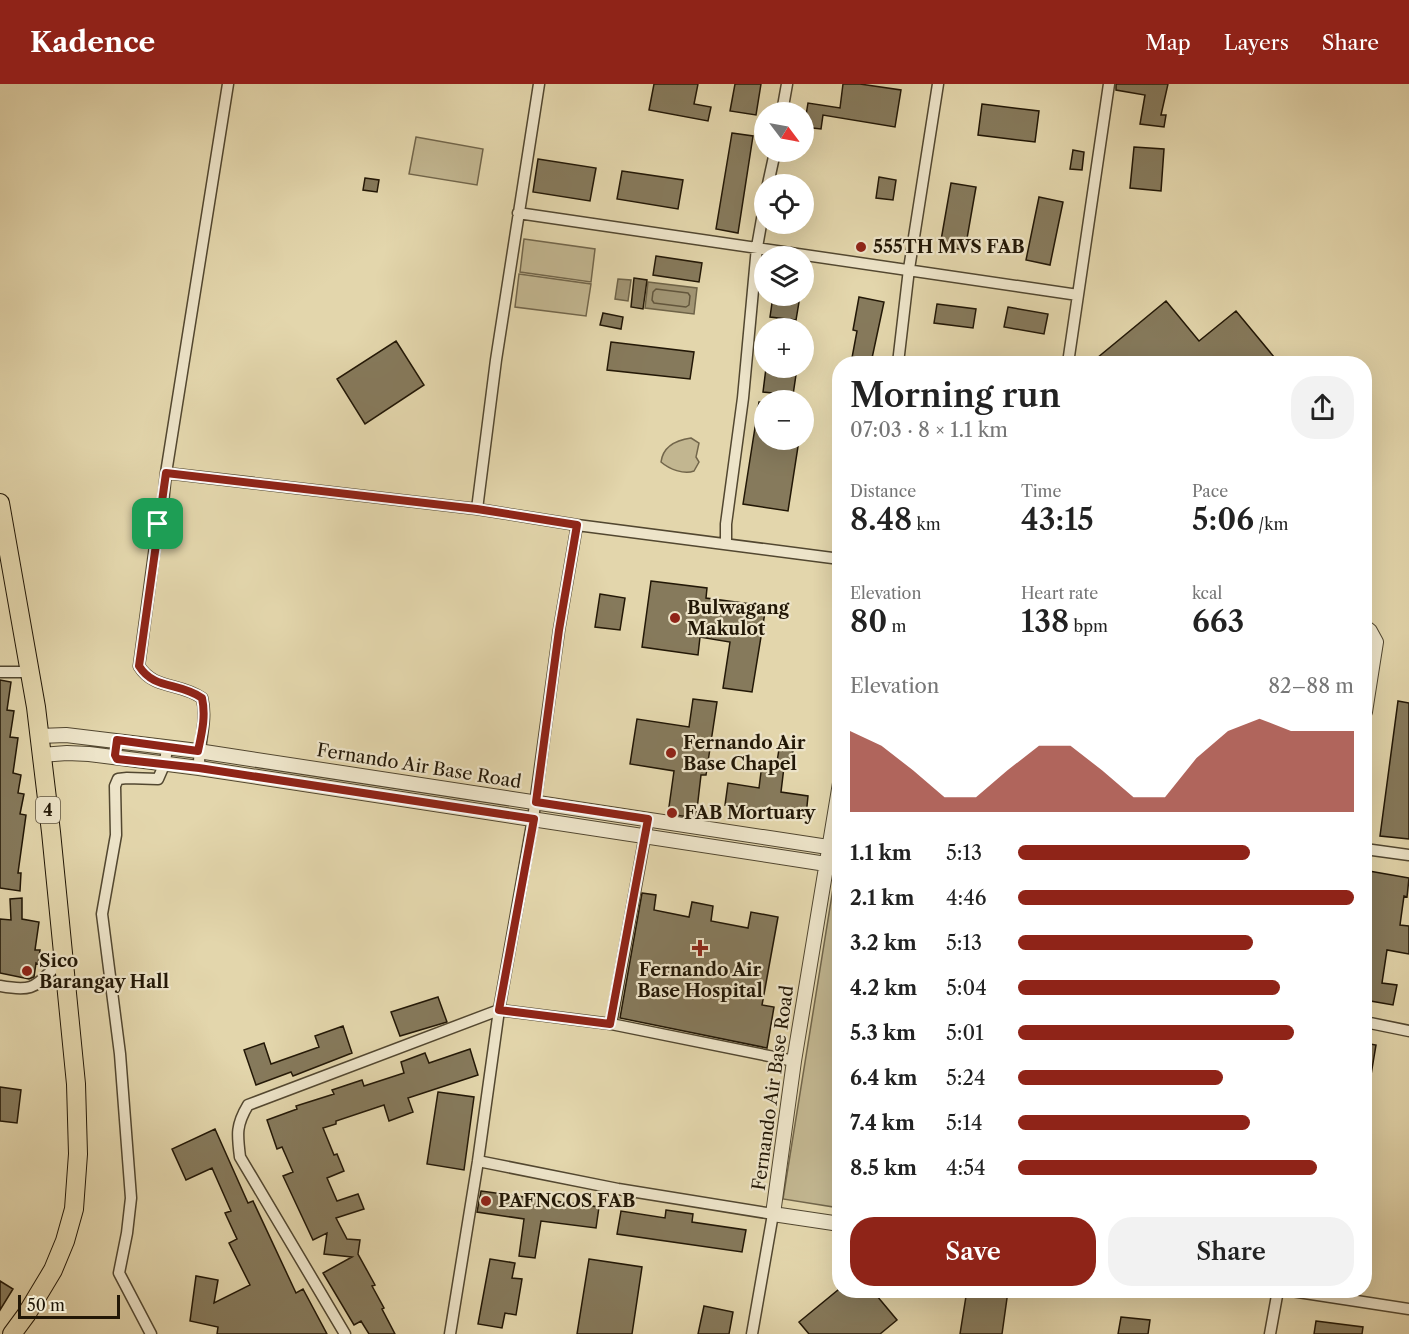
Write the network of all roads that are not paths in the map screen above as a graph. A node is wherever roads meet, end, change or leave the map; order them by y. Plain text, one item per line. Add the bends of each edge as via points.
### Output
1 (228, 84) edge
2 (539, 84) edge
3 (787, 84) edge
4 (938, 84) edge
5 (1109, 84) edge
6 (784, 102) edge
7 (518, 213) junction
8 (754, 247) edge
9 (814, 255) edge
10 (909, 269) junction
11 (754, 270) edge
12 (1078, 295) junction
13 (899, 356) edge
14 (1069, 356) edge
15 (166, 473) junction
16 (0, 503) edge
17 (477, 509) junction
18 (577, 525) junction
19 (726, 544) junction
20 (832, 558) edge
21 (1372, 635) edge
22 (1372, 667) edge
23 (0, 672) edge
24 (29, 672) junction
25 (39, 736) junction
26 (117, 740) junction
27 (136, 744) junction
28 (167, 747) junction
29 (198, 751) junction
30 (42, 755) junction
31 (117, 759) junction
32 (133, 760) junction
33 (165, 764) junction
34 (199, 768) junction
35 (331, 771) junction
36 (357, 774) junction
37 (327, 787) junction
38 (352, 791) junction
39 (536, 802) junction
40 (534, 819) junction
41 (648, 819) junction
42 (832, 826) edge
43 (646, 836) junction
44 (772, 838) junction
45 (828, 847) junction
46 (1372, 850) edge
47 (1409, 855) edge
48 (770, 856) junction
49 (826, 864) junction
50 (63, 960) junction
51 (0, 986) edge
52 (499, 1010) junction
53 (1372, 1023) edge
54 (610, 1024) junction
55 (1409, 1031) edge
56 (794, 1061) junction
57 (478, 1161) junction
58 (773, 1214) junction
59 (832, 1223) edge
60 (1277, 1298) edge
61 (1337, 1298) edge
62 (1409, 1309) edge
63 (12, 1334) edge
64 (151, 1334) edge
65 (345, 1334) edge
66 (450, 1334) edge
67 (752, 1334) edge
68 (1270, 1334) edge

1 - 15 street
2 - 7 street
3 - 6 street
4 - 10 street
5 - 12 street
7 - 8 street
7 - 17 street
9 - 10 street
10 - 12 street
10 - 13 street
11 - 19 street
12 - 14 street
15 - 17 street
15 - 29 street via 139,666 154,682 191,690 202,698 204,717
16 - 24 highway, 4
17 - 18 street
18 - 19 street
18 - 39 street
19 - 20 street
21 - 22 street via 1376,642
23 - 24 street
24 - 25 highway, 4
25 - 26 street, Fernando Air Base Road
25 - 30 highway, 4
26 - 27 street, Fernando Air Base Road
26 - 31 street
27 - 28 street, Fernando Air Base Road
27 - 32 street
28 - 29 street, Fernando Air Base Road
28 - 33 street
29 - 34 street
29 - 35 street, Fernando Air Base Road
30 - 31 street, Fernando Air Base Road via 67,753
30 - 50 highway, 4
31 - 32 street, Fernando Air Base Road
32 - 33 street, Fernando Air Base Road
33 - 34 street, Fernando Air Base Road
33 - 64 street via 159,779 118,779 115,786 116,835 102,914 120,1054 131,1198 119,1273
34 - 37 street, Fernando Air Base Road
35 - 36 street, Fernando Air Base Road
35 - 37 street via 334,781
36 - 38 street via 351,782
36 - 39 street, Fernando Air Base Road
37 - 38 street, Fernando Air Base Road
38 - 40 street, Fernando Air Base Road
39 - 40 street
39 - 41 street, Fernando Air Base Road
40 - 43 street, Fernando Air Base Road
40 - 52 street
41 - 43 street
41 - 44 street, Fernando Air Base Road
42 - 45 street, Fernando Air Base Road
43 - 48 street, Fernando Air Base Road
43 - 54 street
44 - 45 street, Fernando Air Base Road
44 - 48 street
45 - 49 street, Fernando Air Base Road
46 - 47 street
48 - 49 street, Fernando Air Base Road
49 - 56 street, Fernando Air Base Road
50 - 51 street via 32,988
50 - 63 highway, 4 via 76,1084 78,1154 74,1209 53,1270
52 - 54 street
52 - 57 street
52 - 65 street via 248,1105 239,1120 240,1157
53 - 55 street
54 - 56 street
56 - 58 street, Fernando Air Base Road
57 - 58 street via 618,1190
57 - 66 street
58 - 59 street, Fernando Air Base Road
58 - 67 street
60 - 68 street
61 - 62 street

